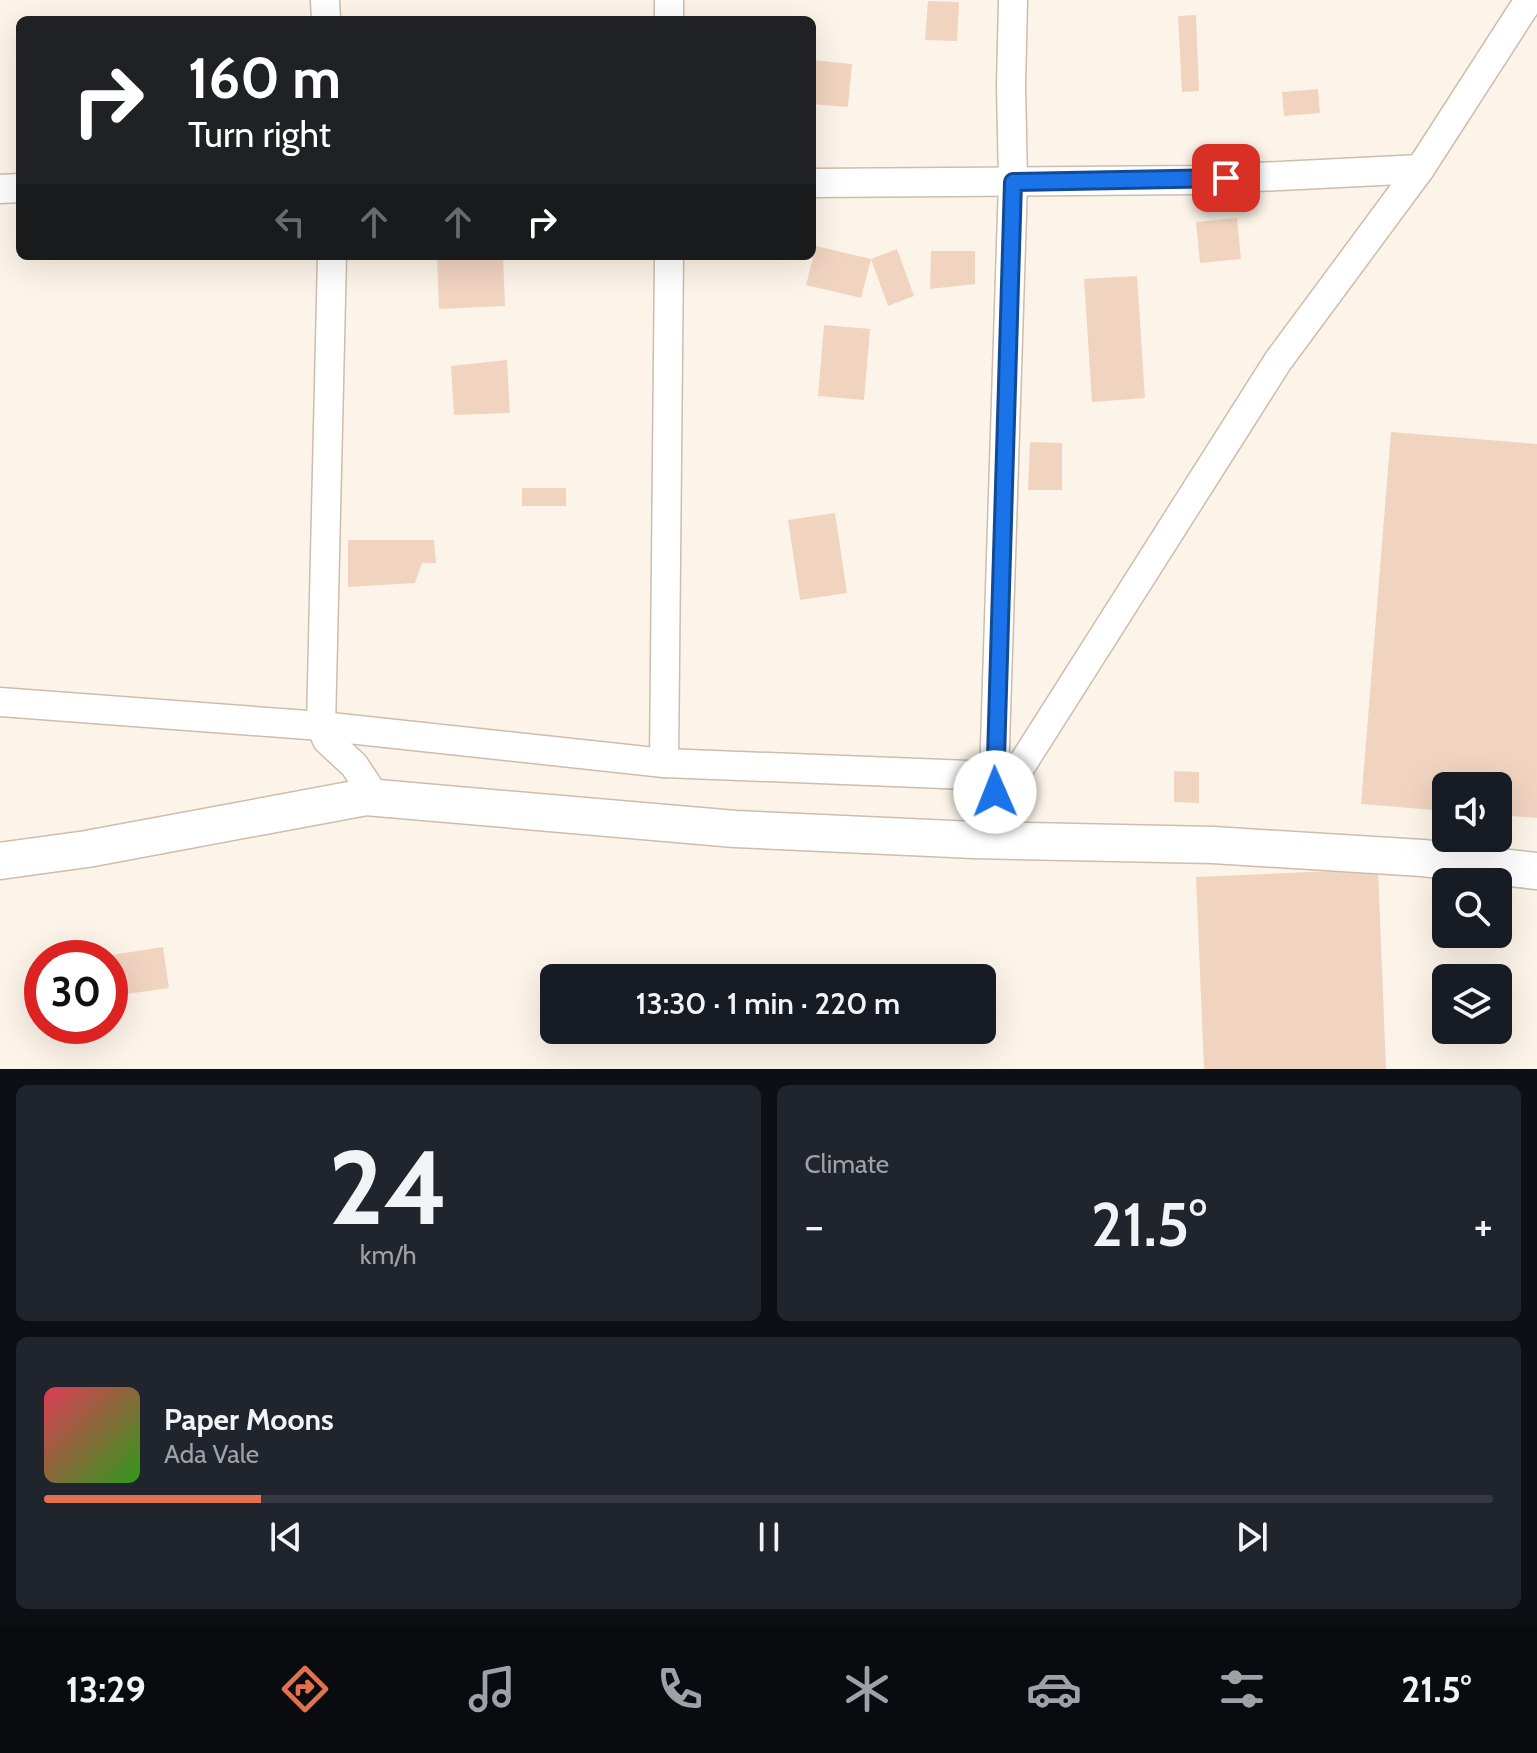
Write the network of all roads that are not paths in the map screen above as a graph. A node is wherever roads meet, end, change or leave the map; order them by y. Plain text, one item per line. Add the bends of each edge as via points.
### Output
1 (1013, 0) edge
2 (1529, 0) edge
3 (1420, 169) junction
4 (1013, 182) junction
5 (816, 183) edge
6 (332, 260) edge
7 (669, 260) edge
8 (0, 702) edge
9 (321, 726) junction
10 (664, 763) junction
11 (994, 776) junction
12 (376, 798) junction
13 (997, 808) junction
14 (974, 840) junction
15 (0, 861) edge
16 (1537, 871) edge

1 - 4 street
2 - 3 street
3 - 4 street
3 - 13 street via 1278,361
4 - 5 street
4 - 11 street
6 - 9 street
7 - 10 street
8 - 9 street
9 - 10 street
9 - 12 street
10 - 11 street
11 - 13 street
12 - 14 street via 735,829
12 - 15 street
13 - 14 street
14 - 16 street via 1213,845

